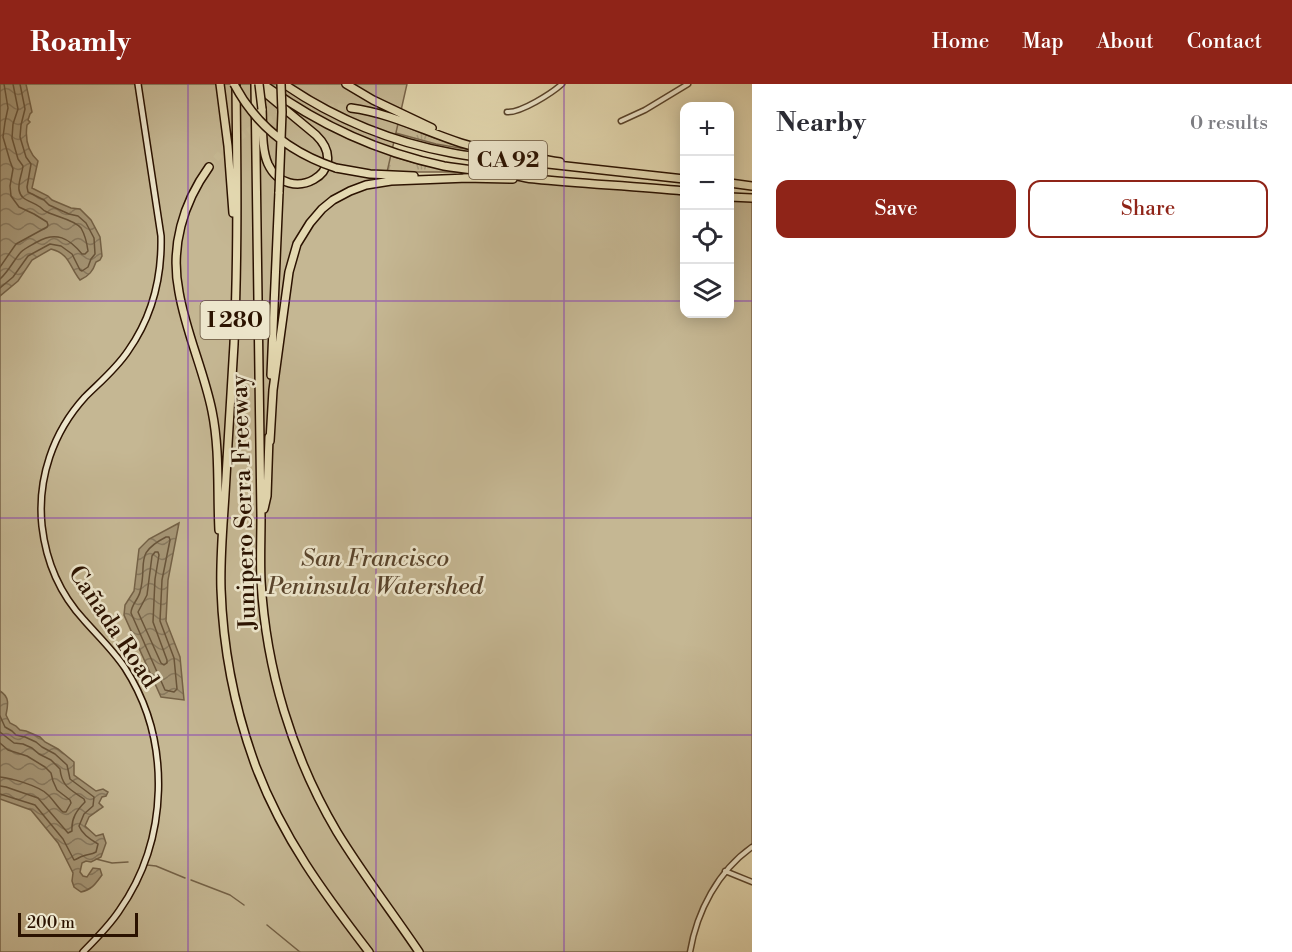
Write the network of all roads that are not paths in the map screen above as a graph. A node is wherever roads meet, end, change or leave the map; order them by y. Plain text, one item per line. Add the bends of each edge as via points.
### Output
1 (138, 84) edge
2 (220, 84) edge
3 (235, 84) edge
4 (259, 84) edge
5 (283, 84) edge
6 (346, 84) edge
7 (562, 84) edge
8 (688, 84) edge
9 (351, 108) tunnel mouth
10 (259, 109) junction
11 (507, 112) dead end
12 (621, 121) dead end
13 (467, 145) junction
14 (209, 167) tunnel mouth
15 (608, 171) junction
16 (468, 178) junction
17 (532, 179) junction
18 (680, 179) edge
19 (734, 184) edge
20 (752, 186) edge
21 (680, 191) edge
22 (734, 197) edge
23 (752, 200) edge
24 (237, 241) junction
25 (270, 441) junction
26 (261, 518) junction
27 (221, 555) junction
28 (752, 847) edge
29 (725, 871) junction
30 (752, 882) edge
31 (84, 952) edge
32 (369, 952) edge
33 (419, 952) edge
34 (690, 952) edge

1 - 31 main road, Cañada Road via 160,230 157,283 146,320 128,351 64,426 46,467 41,497 42,526 53,571 66,598 115,654 133,683 152,729 158,761 156,818 139,876 119,912
2 - 24 highway
3 - 16 highway, bridge via 253,114 278,138 336,168 378,175
3 - 24 highway, Junipero Serra Freeway / I 280
4 - 10 highway, bridge
4 - 10 highway via 323,143 327,161 318,178 293,183 271,170
4 - 17 highway, CA 92 via 315,118 376,146 436,164
5 - 15 highway, CA 92 via 345,120 410,144 478,157
5 - 25 highway, bridge
6 - 13 highway
7 - 11 street via 541,99
8 - 12 street
9 - 13 highway via 375,112
10 - 26 highway, Junipero Serra Freeway / I 280
13 - 15 highway
14 - 27 highway via 183,218 176,272 182,308 215,424
15 - 18 highway, CA 92
16 - 17 highway
16 - 25 highway via 366,185 333,200 310,223 290,266
17 - 21 highway, CA 92
19 - 20 highway
22 - 23 highway
24 - 27 highway, Junipero Serra Freeway / I 280
25 - 26 highway via 267,496
26 - 33 highway, Junipero Serra Freeway / I 280 via 266,632 276,683 298,750 337,831
27 - 32 highway, Junipero Serra Freeway / I 280 via 228,660 256,766 298,852
28 - 29 street
29 - 30 street
29 - 34 street via 701,910

